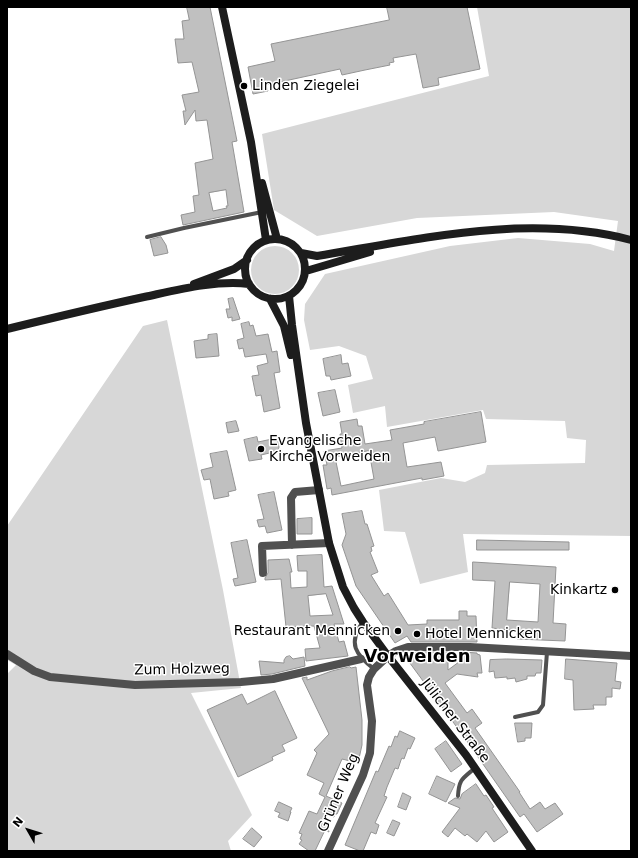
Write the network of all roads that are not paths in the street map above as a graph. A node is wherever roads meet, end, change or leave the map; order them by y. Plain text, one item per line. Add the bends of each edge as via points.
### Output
1 (222, 7) edge
2 (250, 142) junction
3 (262, 212) junction
4 (147, 237) dead end
5 (277, 239) junction
6 (266, 240) junction
7 (631, 240) edge
8 (403, 242) junction
9 (301, 253) junction
10 (246, 260) junction
11 (306, 272) junction
12 (249, 284) junction
13 (180, 289) junction
14 (289, 296) junction
15 (270, 299) junction
16 (7, 329) edge
17 (300, 388) junction
18 (319, 490) junction
19 (329, 544) junction
20 (292, 545) junction
21 (263, 574) dead end
22 (363, 622) junction
23 (548, 651) junction
24 (7, 654) edge
25 (388, 656) junction
26 (631, 656) edge
27 (361, 659) junction
28 (374, 669) junction
29 (515, 717) dead end
30 (475, 767) junction
31 (458, 796) dead end
32 (328, 851) edge
33 (532, 851) edge

1 - 2 main road
2 - 3 main road
2 - 5 main road
3 - 4 lane
3 - 6 main road
5 - 6 main road
5 - 9 main road via 291,243
6 - 10 main road via 254,248
7 - 8 main road via 570,230 526,228 486,230
8 - 9 main road via 317,256
8 - 11 main road
9 - 11 main road
10 - 12 main road
10 - 13 main road via 234,269
11 - 14 main road via 301,286
12 - 13 main road via 232,282
12 - 15 main road via 254,291
13 - 16 main road
14 - 15 main road
14 - 17 main road
15 - 17 main road via 284,326
17 - 18 main road, Jülicher Straße
18 - 19 main road, Jülicher Straße
18 - 20 street via 296,492 292,495
19 - 20 street
19 - 22 main road, Jülicher Straße via 343,587
20 - 21 street via 262,546
22 - 25 main road, Jülicher Straße
22 - 27 lane via 357,630 355,642
23 - 25 street via 470,647 408,648
23 - 26 street
23 - 29 lane via 543,705 538,712
24 - 27 street, Zum Holzweg via 50,678 135,684 273,679
25 - 28 street, Grüner Weg
25 - 30 main road, Jülicher Straße
27 - 28 lane
28 - 32 street, Grüner Weg via 367,685 372,721 370,753 363,775
30 - 31 lane via 460,781
30 - 33 main road, Jülicher Straße

